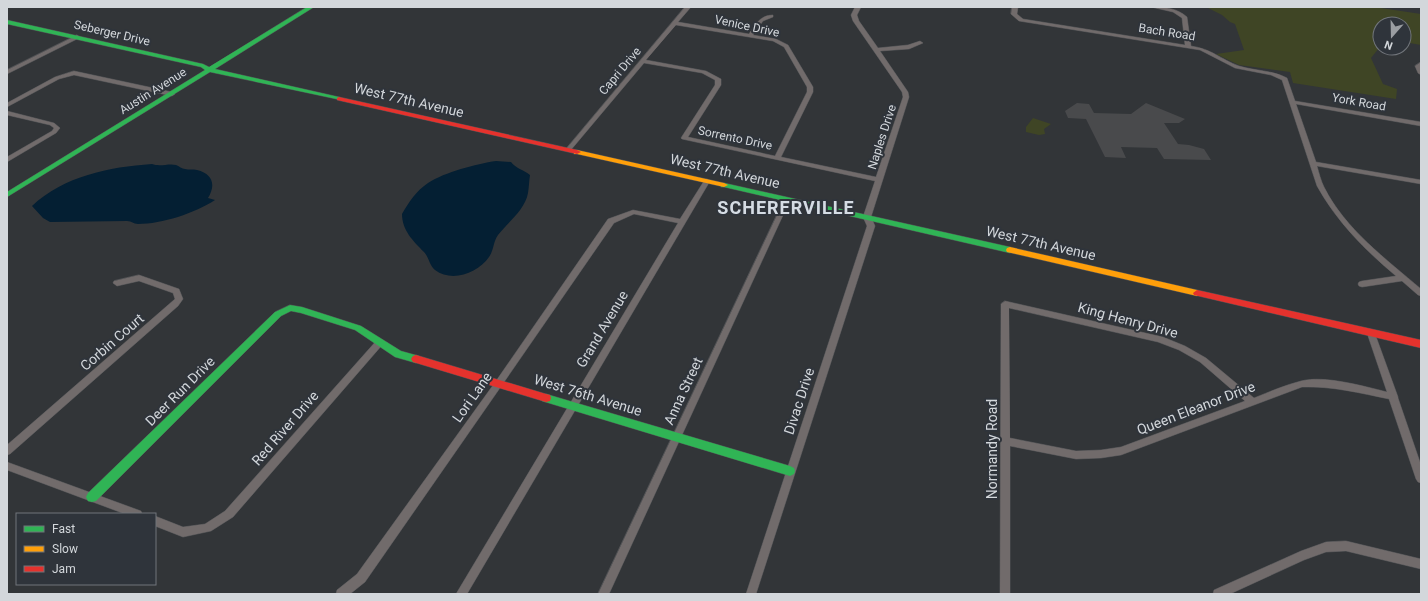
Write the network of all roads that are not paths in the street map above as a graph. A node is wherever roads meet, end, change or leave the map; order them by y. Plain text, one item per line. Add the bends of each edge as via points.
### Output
1 (311, 7) edge
2 (688, 7) edge
3 (858, 7) edge
4 (1015, 7) edge
5 (1154, 7) edge
6 (771, 16) dead end
7 (7, 22) edge
8 (674, 23) junction
9 (750, 36) junction
10 (77, 37) junction
11 (920, 43) dead end
12 (1188, 46) junction
13 (876, 50) junction
14 (643, 61) junction
15 (1420, 65) edge
16 (210, 70) junction
17 (7, 72) edge
18 (1421, 73) edge
19 (172, 94) junction
20 (1293, 102) junction
21 (7, 105) edge
22 (7, 113) edge
23 (1421, 124) edge
24 (568, 150) junction
25 (778, 158) junction
26 (7, 160) edge
27 (1314, 164) junction
28 (879, 180) junction
29 (707, 181) junction
30 (1421, 182) edge
31 (7, 195) edge
32 (787, 200) junction
33 (867, 217) junction
34 (682, 222) junction
35 (1403, 278) junction
36 (117, 283) dead end
37 (1362, 284) dead end
38 (1421, 293) edge
39 (1005, 304) joint
40 (290, 308) joint
41 (1371, 333) junction
42 (380, 342) junction
43 (1421, 344) edge
44 (499, 383) junction
45 (1394, 397) junction
46 (1250, 402) junction
47 (572, 406) junction
48 (677, 436) junction
49 (1006, 441) junction
50 (7, 451) edge
51 (7, 466) edge
52 (790, 471) junction
53 (1421, 479) edge
54 (92, 497) junction
55 (134, 513) edge
56 (156, 521) edge
57 (1421, 564) edge
58 (341, 594) edge
59 (461, 594) edge
60 (603, 594) edge
61 (751, 594) edge
62 (1005, 594) edge
63 (1218, 594) edge

1 - 16 street, Austin Avenue
2 - 8 street, Capri Drive
3 - 13 street, Naples Drive via 854,18
4 - 12 street, Bach Road via 1014,14 1028,21
5 - 12 street via 1175,11 1184,17
6 - 9 street via 761,20
7 - 10 street, Seberger Drive
8 - 9 street, Venice Drive
8 - 14 street, Capri Drive
9 - 25 street, Venice Drive via 774,40 786,46 810,88 809,98
10 - 16 street, Seberger Drive via 204,66
10 - 17 street
11 - 13 street via 909,47
12 - 20 street, Bach Road via 1209,51 1239,68 1277,74 1285,79
13 - 28 street, Naples Drive via 906,97
14 - 24 street, Capri Drive
14 - 25 street, Sorrento Drive via 704,72 718,79 718,85 684,138
15 - 18 street
16 - 19 street, Austin Avenue
16 - 24 street, West 77th Avenue
19 - 21 street via 74,73 57,78
19 - 31 street, Austin Avenue
20 - 23 street, York Road
20 - 27 street, Bach Road
22 - 26 street via 52,124 57,128
24 - 29 street, West 77th Avenue
25 - 28 street, Sorrento Drive
27 - 30 street
27 - 35 street, Bach Road via 1327,200 1344,223
28 - 33 street, Naples Drive
29 - 32 street, West 77th Avenue
29 - 34 street, Grand Avenue
32 - 33 street, West 77th Avenue
32 - 48 street, Anna Street
33 - 41 street, West 77th Avenue
33 - 52 street, Divac Drive via 870,226
34 - 44 street, Lori Lane via 633,212 611,221
34 - 47 street, Grand Avenue
35 - 37 street
35 - 38 street, Bach Road
36 - 50 street, Corbin Court via 139,278 176,291 179,299
39 - 46 street, King Henry Drive via 1175,345 1203,360
39 - 49 street, Normandy Road
40 - 42 street, West 76th Avenue via 358,328
40 - 54 street, Deer Run Drive via 278,314
41 - 43 street, West 77th Avenue
41 - 45 street
42 - 44 street, West 76th Avenue via 398,354
42 - 56 street, Red River Drive via 229,514 208,528 183,532
44 - 47 street, West 76th Avenue
44 - 58 street, Lori Lane via 361,578
45 - 46 street, Queen Eleanor Drive via 1317,382 1302,384
45 - 53 street
46 - 49 street, Queen Eleanor Drive via 1121,451 1076,455
47 - 48 street, West 76th Avenue
47 - 59 street, Grand Avenue
48 - 52 street, West 76th Avenue
48 - 60 street, Anna Street
49 - 62 street, Normandy Road
51 - 54 street
52 - 61 street, Divac Drive
54 - 55 street
57 - 63 street via 1346,546 1326,547

